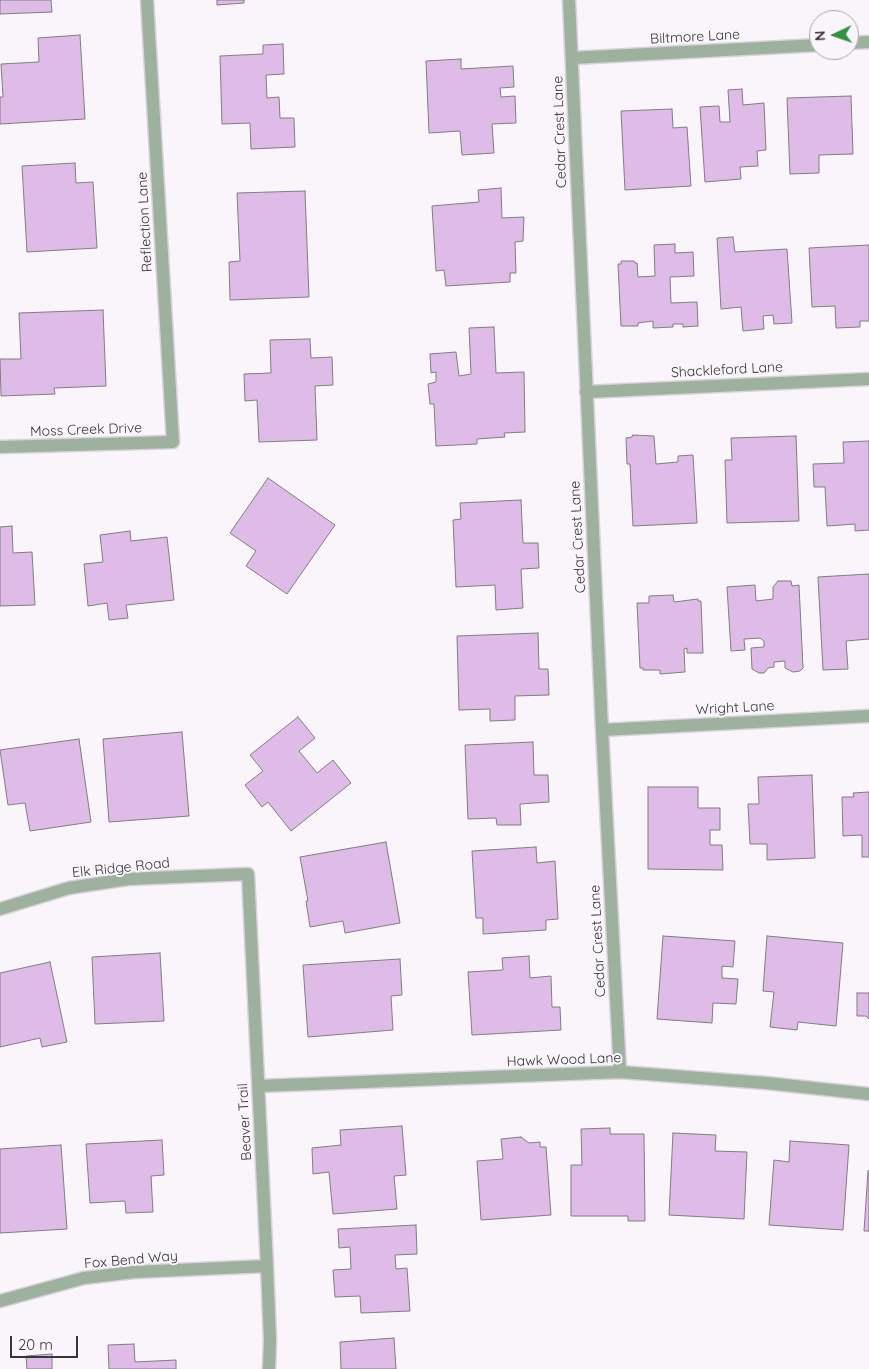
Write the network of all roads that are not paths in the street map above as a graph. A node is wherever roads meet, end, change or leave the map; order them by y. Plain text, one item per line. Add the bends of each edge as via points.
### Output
1 (147, 0) edge
2 (569, 0) edge
3 (809, 46) edge
4 (572, 58) junction
5 (869, 379) edge
6 (586, 392) junction
7 (172, 442) joint
8 (0, 447) edge
9 (869, 716) edge
10 (602, 730) junction
11 (248, 874) joint
12 (0, 909) edge
13 (620, 1072) junction
14 (258, 1086) junction
15 (869, 1094) edge
16 (267, 1266) junction
17 (0, 1301) edge
18 (269, 1369) edge

1 - 7 street, Reflection Lane
2 - 4 street, Cedar Crest Lane
3 - 4 street, Biltmore Lane
4 - 6 street, Cedar Crest Lane
5 - 6 street, Shackleford Lane
6 - 10 street, Cedar Crest Lane
7 - 8 street, Moss Creek Drive
9 - 10 street, Wright Lane
10 - 13 street, Cedar Crest Lane
11 - 12 street, Elk Ridge Road via 128,879 69,888
11 - 14 street, Beaver Trail
13 - 14 street, Hawk Wood Lane
13 - 15 street, Hawk Wood Lane
14 - 16 street, Beaver Trail
16 - 17 street, Fox Bend Way via 134,1272 84,1278
16 - 18 street, Beaver Trail

